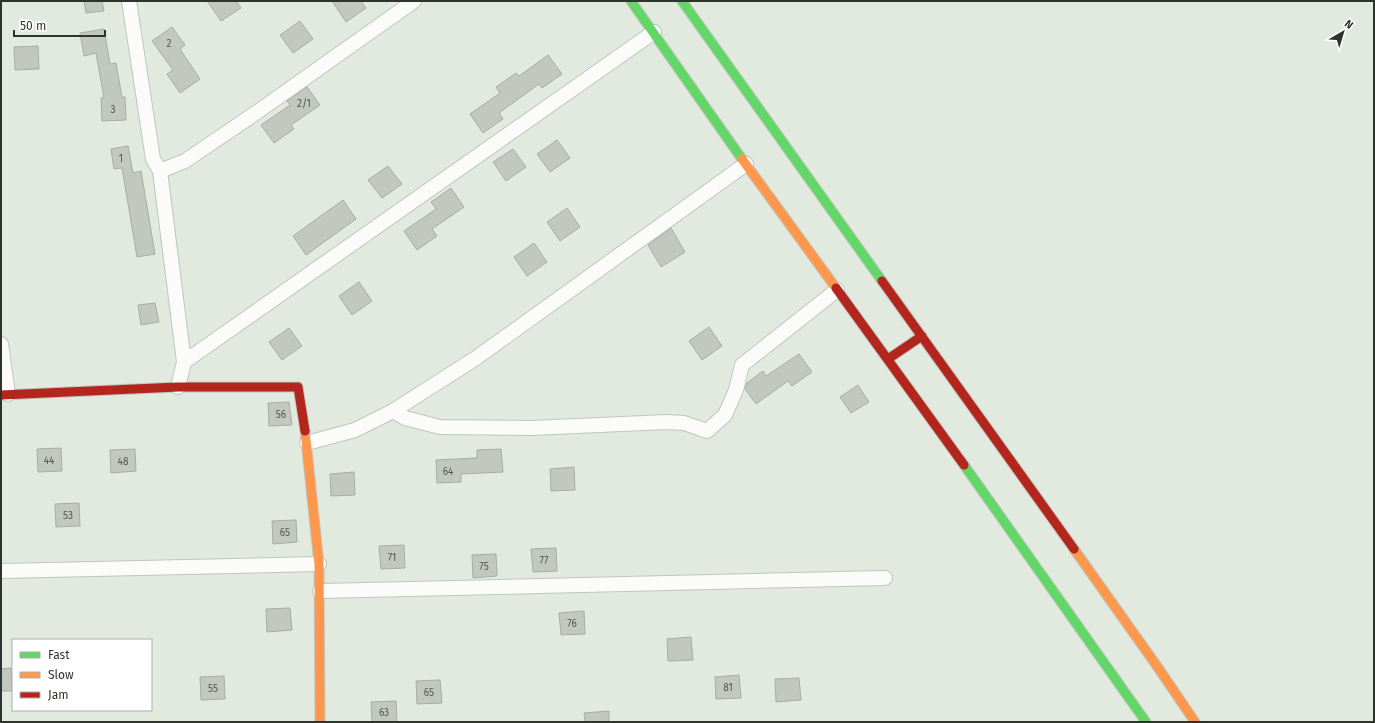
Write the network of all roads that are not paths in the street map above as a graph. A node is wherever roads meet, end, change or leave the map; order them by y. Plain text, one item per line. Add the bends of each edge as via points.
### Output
1 (129, 1) edge
2 (414, 1) edge
3 (632, 1) edge
4 (682, 1) edge
5 (654, 32) junction
6 (746, 164) junction
7 (160, 171) junction
8 (837, 290) junction
9 (922, 336) junction
10 (1, 344) edge
11 (888, 360) junction
12 (184, 362) junction
13 (178, 386) junction
14 (5, 395) edge
15 (393, 411) junction
16 (307, 443) junction
17 (319, 564) junction
18 (1, 571) edge
19 (885, 578) dead end
20 (320, 591) junction
21 (320, 722) edge
22 (1146, 722) edge
23 (1195, 722) edge

1 - 7 street via 153,160
2 - 7 street via 191,157
3 - 5 main road
4 - 9 main road
5 - 6 main road
5 - 12 street
6 - 8 main road
6 - 15 street via 476,358
7 - 12 street
8 - 11 main road
8 - 15 street via 742,365 736,390 725,415 707,431 684,423 667,422 532,428 440,427 405,418
9 - 11 main road
9 - 23 main road
10 - 14 street
11 - 22 main road
12 - 13 street
13 - 14 main road
13 - 16 main road via 298,387
15 - 16 street via 355,430
16 - 17 main road
17 - 18 street
17 - 20 main road
19 - 20 street
20 - 21 main road

